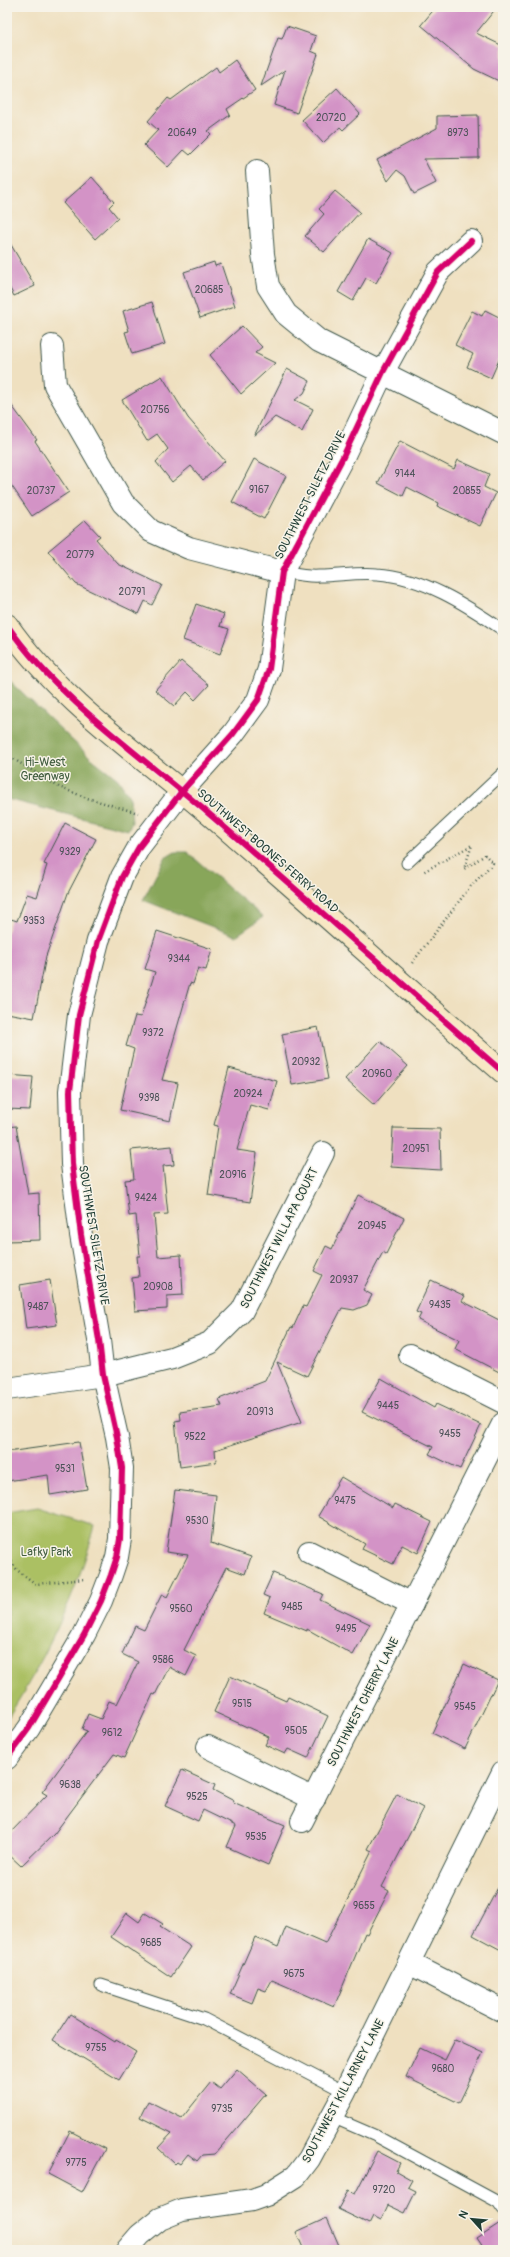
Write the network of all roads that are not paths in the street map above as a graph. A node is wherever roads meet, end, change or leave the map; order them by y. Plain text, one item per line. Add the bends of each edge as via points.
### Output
1 (257, 171) dead end
2 (471, 241) dead end
3 (52, 346) dead end
4 (383, 372) junction
5 (503, 433) edge
6 (282, 572) junction
7 (7, 625) edge
8 (503, 630) edge
9 (503, 772) edge
10 (182, 791) junction
11 (407, 863) dead end
12 (503, 1072) edge
13 (323, 1153) dead end
14 (410, 1355) dead end
15 (103, 1375) junction
16 (7, 1389) edge
17 (503, 1402) edge
18 (503, 1424) edge
19 (309, 1552) dead end
20 (412, 1604) junction
21 (208, 1747) dead end
22 (7, 1758) edge
23 (503, 1772) edge
24 (314, 1799) junction
25 (302, 1821) dead end
26 (409, 1963) junction
27 (101, 1985) dead end
28 (503, 2011) edge
29 (345, 2092) junction
30 (332, 2117) junction
31 (503, 2209) edge
32 (127, 2250) edge

1 - 4 street via 268,286 286,314 319,341
2 - 4 street, SOUTHWEST SILETZ DRIVE via 438,272
3 - 6 street via 55,385 123,504 151,531 189,548
4 - 5 street
4 - 6 street, SOUTHWEST SILETZ DRIVE via 343,457
6 - 8 lane via 317,576 398,576 427,586 474,610
6 - 10 street, SOUTHWEST SILETZ DRIVE via 275,634 258,700 233,734
7 - 10 main road, SOUTHWEST BOONES FERRY ROAD via 65,691
9 - 11 lane
10 - 12 main road, SOUTHWEST BOONES FERRY ROAD
10 - 15 street, SOUTHWEST SILETZ DRIVE via 139,847 122,877 98,941 79,1015 70,1091 72,1164
13 - 15 street, SOUTHWEST WILLAPA COURT via 242,1311 210,1343 172,1358
14 - 17 street
15 - 16 street, SOUTHWEST WILLAPA COURT
15 - 22 street, SOUTHWEST SILETZ DRIVE via 122,1468 117,1557 101,1602 84,1635 29,1728
18 - 20 street, SOUTHWEST CHERRY LANE
19 - 20 street
20 - 24 street, SOUTHWEST CHERRY LANE
21 - 24 street
23 - 26 street, SOUTHWEST KILLARNEY LANE
24 - 25 street, SOUTHWEST CHERRY LANE
26 - 28 street
26 - 29 street, SOUTHWEST KILLARNEY LANE
27 - 29 lane via 204,2019
29 - 30 street, SOUTHWEST KILLARNEY LANE
30 - 31 lane via 376,2136 498,2202
30 - 32 street, SOUTHWEST KILLARNEY LANE via 309,2159 296,2176 279,2188 252,2200 182,2210 150,2227

